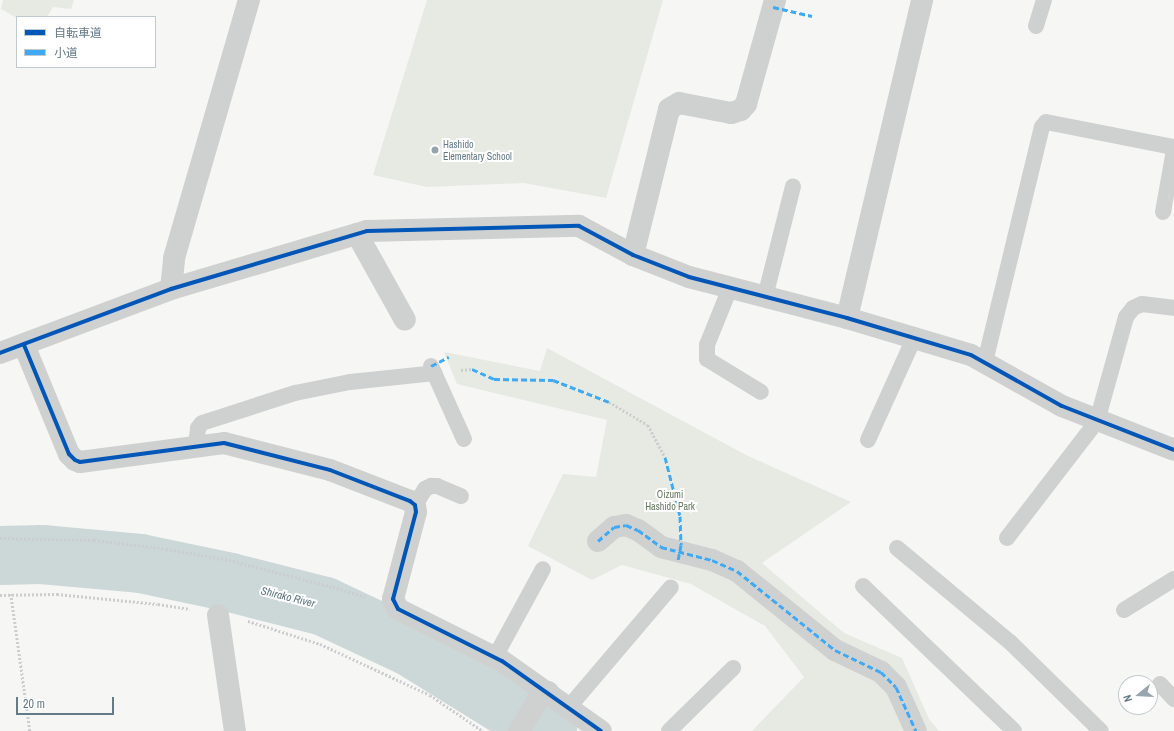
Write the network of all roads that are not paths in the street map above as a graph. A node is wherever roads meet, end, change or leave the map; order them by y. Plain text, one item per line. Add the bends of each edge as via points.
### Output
1 (248, 0) edge
2 (775, 0) edge
3 (922, 0) edge
4 (1044, 0) edge
5 (1036, 26) dead end
6 (1174, 147) edge
7 (1174, 150) edge
8 (793, 186) dead end
9 (1163, 212) dead end
10 (357, 234) junction
11 (633, 255) junction
12 (730, 288) junction
13 (171, 289) junction
14 (764, 297) junction
15 (1174, 308) edge
16 (847, 318) junction
17 (405, 320) dead end
18 (914, 338) junction
19 (24, 345) junction
20 (0, 353) edge
21 (985, 362) junction
22 (761, 392) dead end
23 (1097, 421) junction
24 (464, 439) dead end
25 (868, 440) dead end
26 (196, 445) junction
27 (1174, 450) edge
28 (461, 496) dead end
29 (415, 505) junction
30 (1007, 538) dead end
31 (598, 541) dead end
32 (897, 548) dead end
33 (543, 569) dead end
34 (1174, 579) edge
35 (862, 586) dead end
36 (671, 587) dead end
37 (1124, 610) dead end
38 (218, 614) dead end
39 (495, 657) junction
40 (733, 668) dead end
41 (1160, 684) dead end
42 (544, 695) junction
43 (1174, 699) edge
44 (569, 707) junction
45 (235, 731) edge
46 (519, 731) edge
47 (601, 731) edge
48 (669, 731) edge
49 (916, 731) edge
50 (1014, 731) edge
51 (1101, 731) edge

1 - 13 street via 174,258
2 - 11 street via 746,104 741,110 731,113 679,103 669,109
3 - 16 street
4 - 5 lane
6 - 21 lane via 1046,122 1042,127
7 - 9 lane
8 - 14 lane
10 - 11 street via 367,231 579,226
10 - 13 street
10 - 17 street
11 - 12 street via 689,277
12 - 14 street
12 - 22 lane via 707,345 707,359
13 - 19 street
14 - 16 street
15 - 23 lane via 1142,304 1133,308 1126,317
16 - 18 street
18 - 21 street via 971,355
18 - 25 lane
19 - 20 street
19 - 26 street via 69,454 75,460 80,462
21 - 23 street via 1021,385
23 - 27 street
23 - 30 lane
24 - 26 lane via 433,370 295,393 202,422 198,428
26 - 29 street via 224,443 330,470
28 - 29 lane via 431,486 425,490
29 - 39 street via 416,512 393,599 394,605 398,610
31 - 49 street via 614,527 626,525 638,530 661,547 712,560 737,571 835,650 881,672 896,687
32 - 51 lane via 1010,642
33 - 39 lane
34 - 37 lane
35 - 50 lane
36 - 44 lane
38 - 45 street
39 - 42 street
40 - 48 lane
41 - 43 lane
42 - 44 street
42 - 46 street
44 - 47 street

